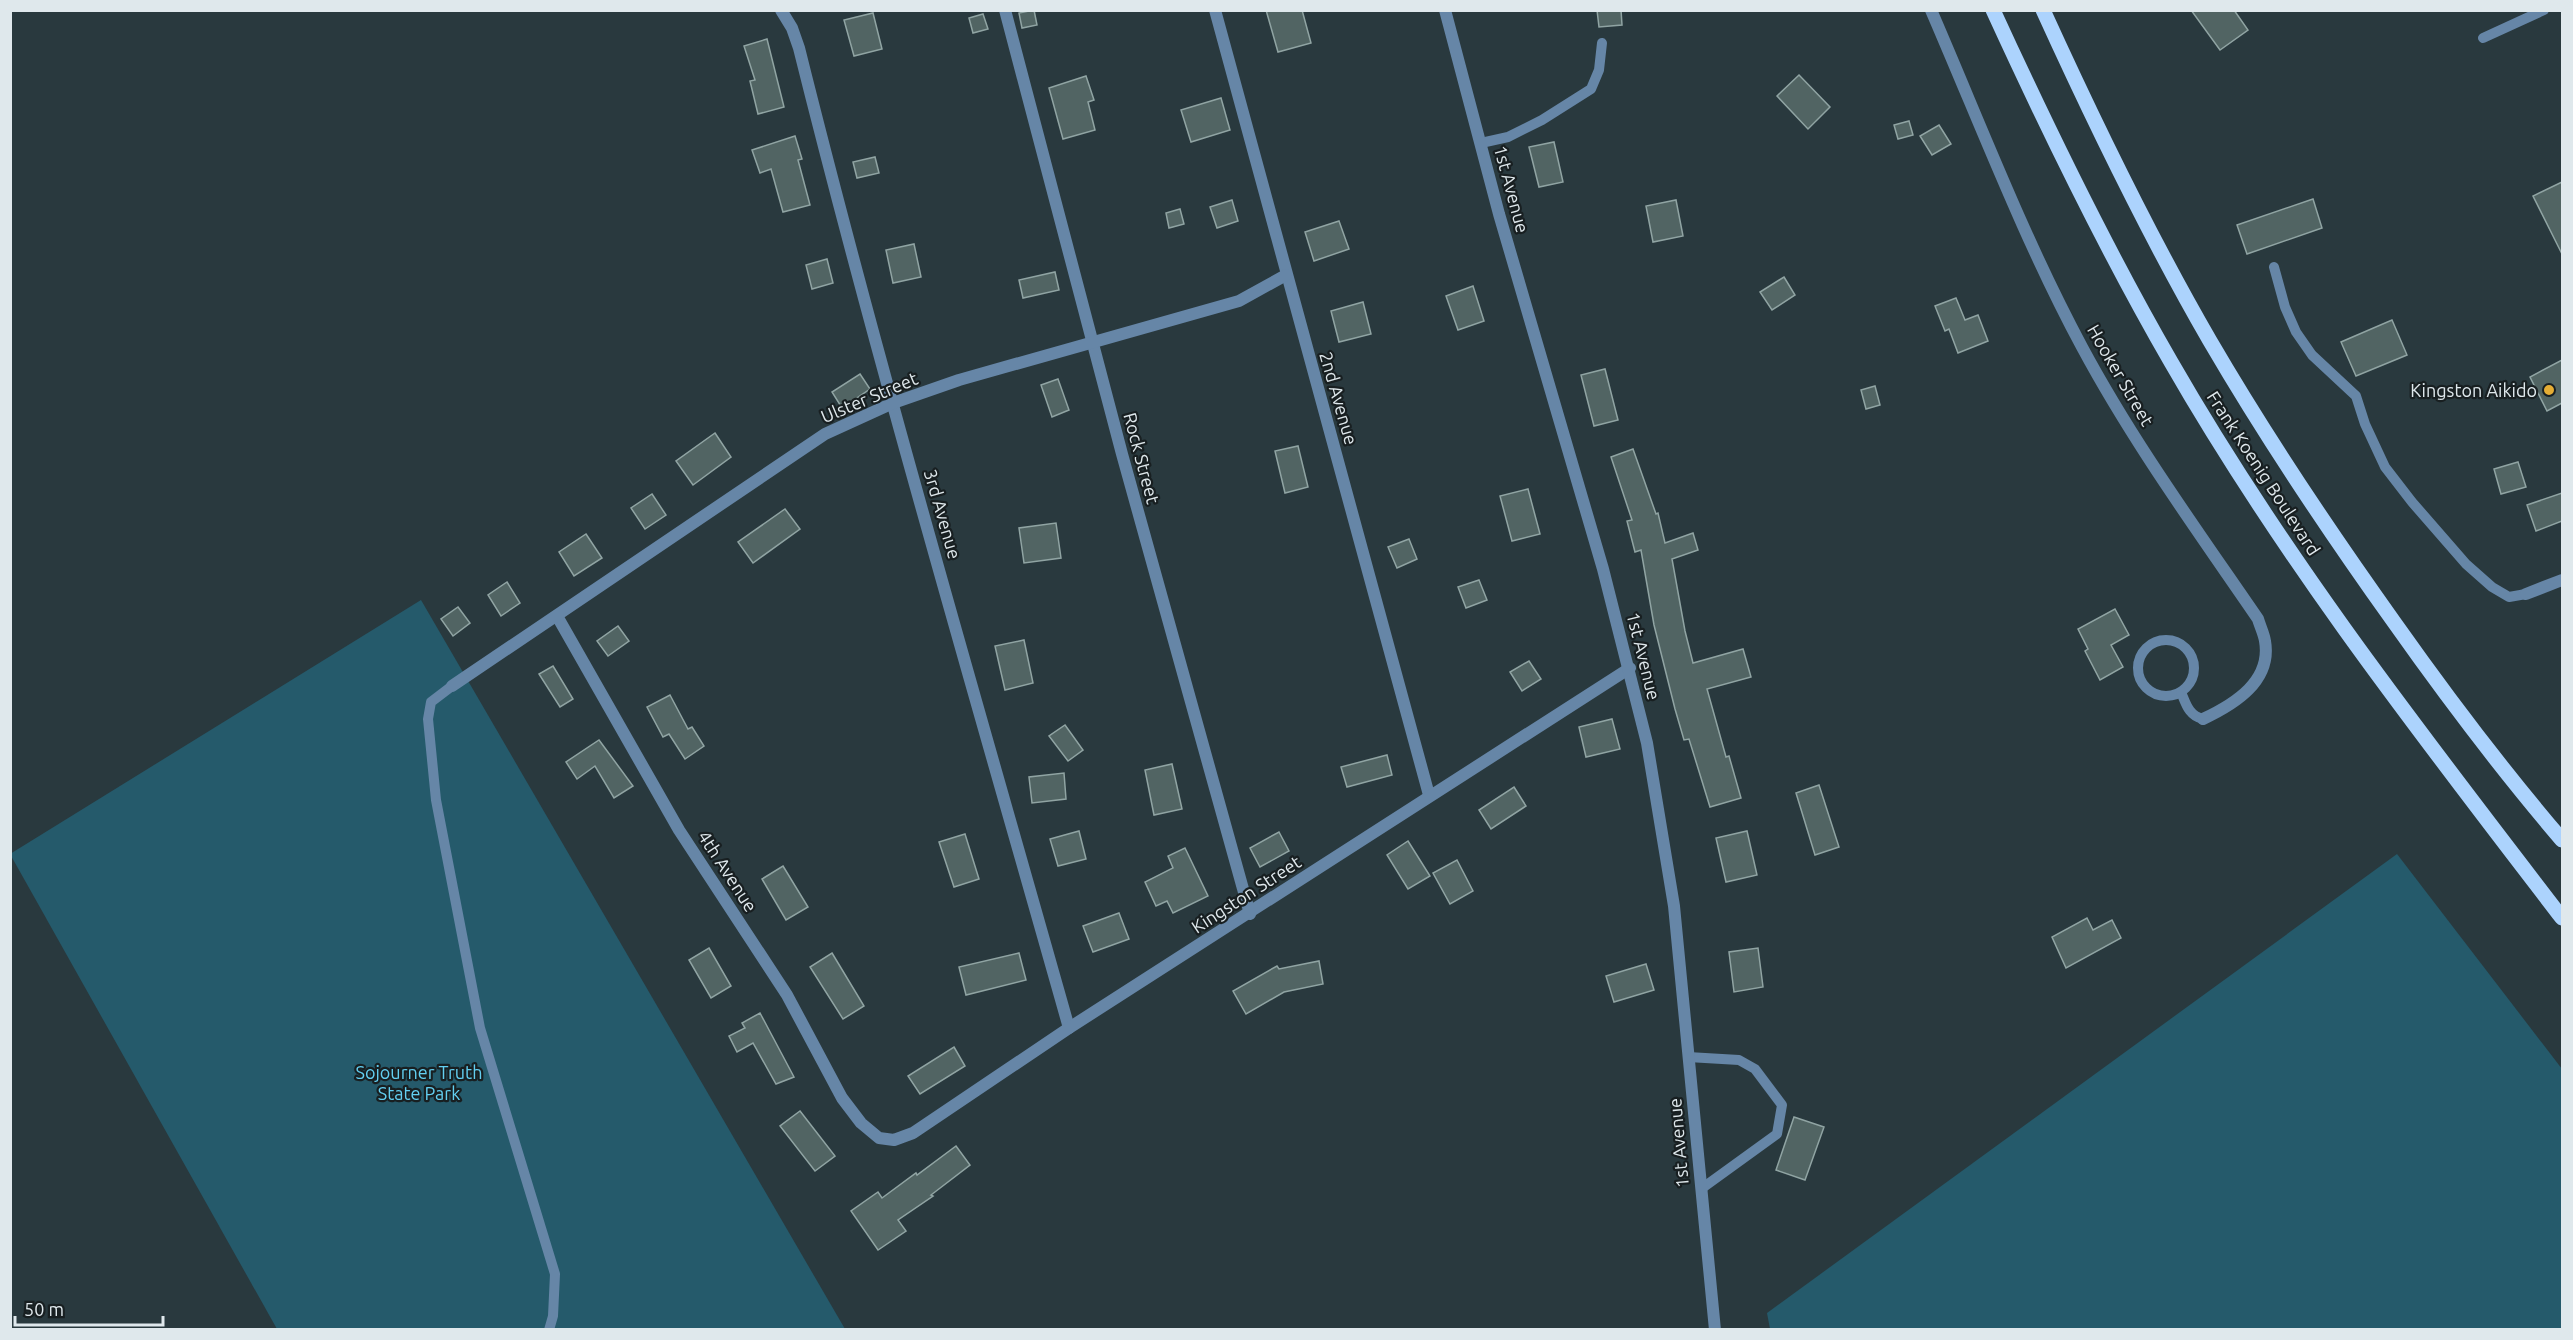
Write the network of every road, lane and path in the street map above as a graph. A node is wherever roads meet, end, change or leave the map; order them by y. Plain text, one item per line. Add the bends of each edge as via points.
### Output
1 (781, 10) edge
2 (1005, 10) edge
3 (1215, 10) edge
4 (1445, 10) edge
5 (1931, 10) edge
6 (1993, 10) edge
7 (2043, 10) edge
8 (2544, 10) edge
9 (2483, 38) dead end
10 (1602, 43) dead end
11 (1480, 143) junction
12 (2274, 267) dead end
13 (1286, 275) junction
14 (1093, 342) junction
15 (892, 403) junction
16 (2562, 580) edge
17 (2526, 594) joint
18 (557, 616) junction
19 (1630, 668) junction
20 (452, 686) joint
21 (2181, 692) junction
22 (2204, 719) joint
23 (1430, 795) junction
24 (2562, 840) edge
25 (1250, 914) junction
26 (2562, 918) edge
27 (1069, 1028) junction
28 (1688, 1057) junction
29 (879, 1138) joint
30 (1701, 1190) junction
31 (549, 1329) edge
32 (1715, 1329) edge

1 - 15 street, 3rd Avenue via 799,48
2 - 14 street, Rock Street
3 - 13 street, 2nd Avenue
4 - 11 street, 1st Avenue
5 - 22 street, Hooker Street via 2001,177 2082,347 2150,460 2258,619 2265,642 2265,665 2253,687 2227,708
6 - 26 main road, Frank Koenig Boulevard via 2102,236 2209,426 2359,649
7 - 24 main road, Frank Koenig Boulevard via 2142,215 2247,403 2427,668
8 - 9 lane
10 - 11 lane via 1599,70 1591,89 1508,137
11 - 19 street, 1st Avenue
12 - 17 lane via 2296,332 2312,355 2356,396 2385,467 2466,564 2509,597
13 - 14 street, Ulster Street via 1239,301
13 - 23 street, 2nd Avenue
14 - 15 street, Ulster Street
14 - 25 street, Rock Street
15 - 18 street, Ulster Street via 825,434
15 - 27 street, 3rd Avenue
16 - 17 street
18 - 20 street, Ulster Street
18 - 29 street, 4th Avenue via 679,830 787,995 842,1098 861,1123
19 - 23 street, Kingston Street
19 - 28 street, 1st Avenue via 1647,743 1674,906
20 - 31 lane via 431,702 428,719 436,800 480,1028 555,1274
21 - 21 lane via 2193,679 2191,654 2179,642 2154,642 2141,655 2142,681 2155,693
21 - 22 lane via 2187,708 2196,718
23 - 25 street, Kingston Street
25 - 27 street, Kingston Street
27 - 29 street, Kingston Street via 914,1133 894,1140
28 - 30 street, 1st Avenue
28 - 30 lane via 1739,1060 1755,1069 1782,1105 1777,1134
30 - 32 street, 1st Avenue

